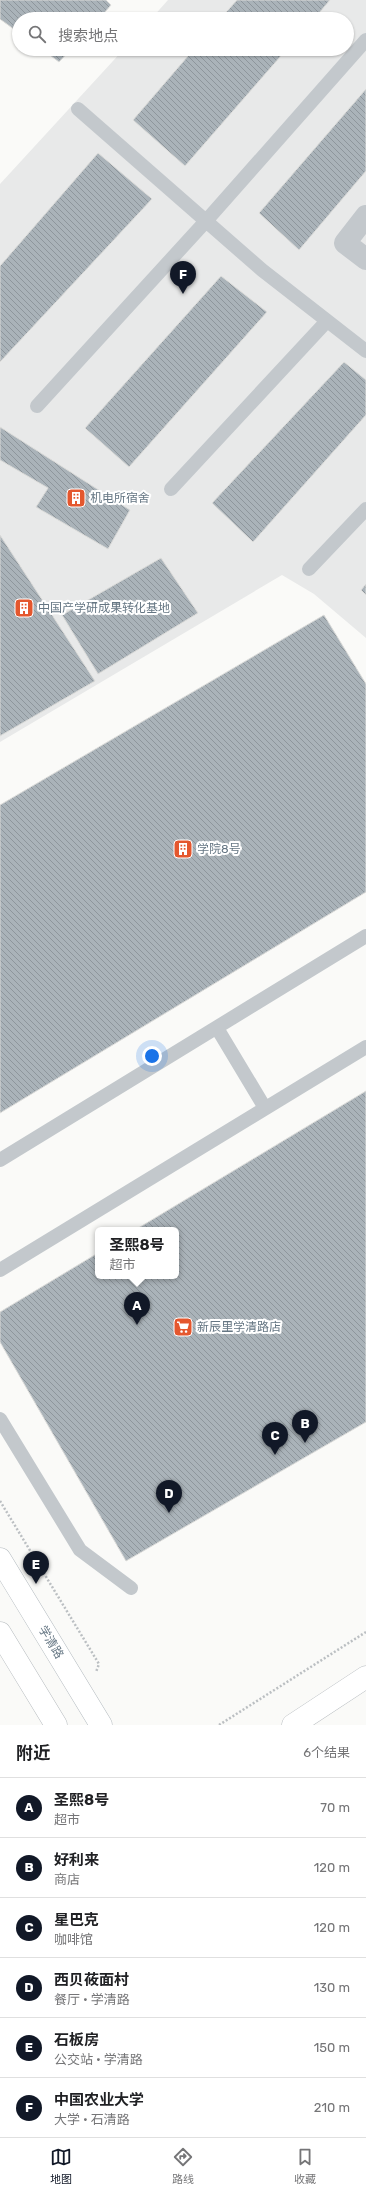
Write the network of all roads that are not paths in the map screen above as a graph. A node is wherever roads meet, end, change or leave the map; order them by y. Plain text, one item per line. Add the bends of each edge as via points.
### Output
1 (366, 40) edge
2 (354, 54) edge
3 (352, 56) edge
4 (78, 109) dead end
5 (366, 216) edge
6 (206, 221) junction
7 (366, 259) edge
8 (327, 321) junction
9 (366, 351) edge
10 (37, 406) dead end
11 (171, 489) dead end
12 (366, 509) edge
13 (309, 569) dead end
14 (366, 936) edge
15 (216, 1028) junction
16 (366, 1046) edge
17 (265, 1108) junction
18 (0, 1160) edge
19 (0, 1270) edge
20 (0, 1419) edge
21 (0, 1559) edge
22 (132, 1588) dead end
23 (0, 1633) edge
24 (366, 1677) edge
25 (56, 1725) edge
26 (101, 1725) edge
27 (293, 1725) edge

1 - 2 lane
3 - 6 lane
4 - 6 lane
5 - 7 street via 345,243
6 - 8 lane via 262,270
6 - 10 lane
8 - 9 lane
8 - 11 lane
12 - 13 lane
14 - 15 lane
15 - 17 lane
15 - 18 lane
16 - 17 lane
17 - 19 lane
20 - 22 lane via 80,1550
21 - 26 street, 学清路
23 - 25 street
24 - 27 street

